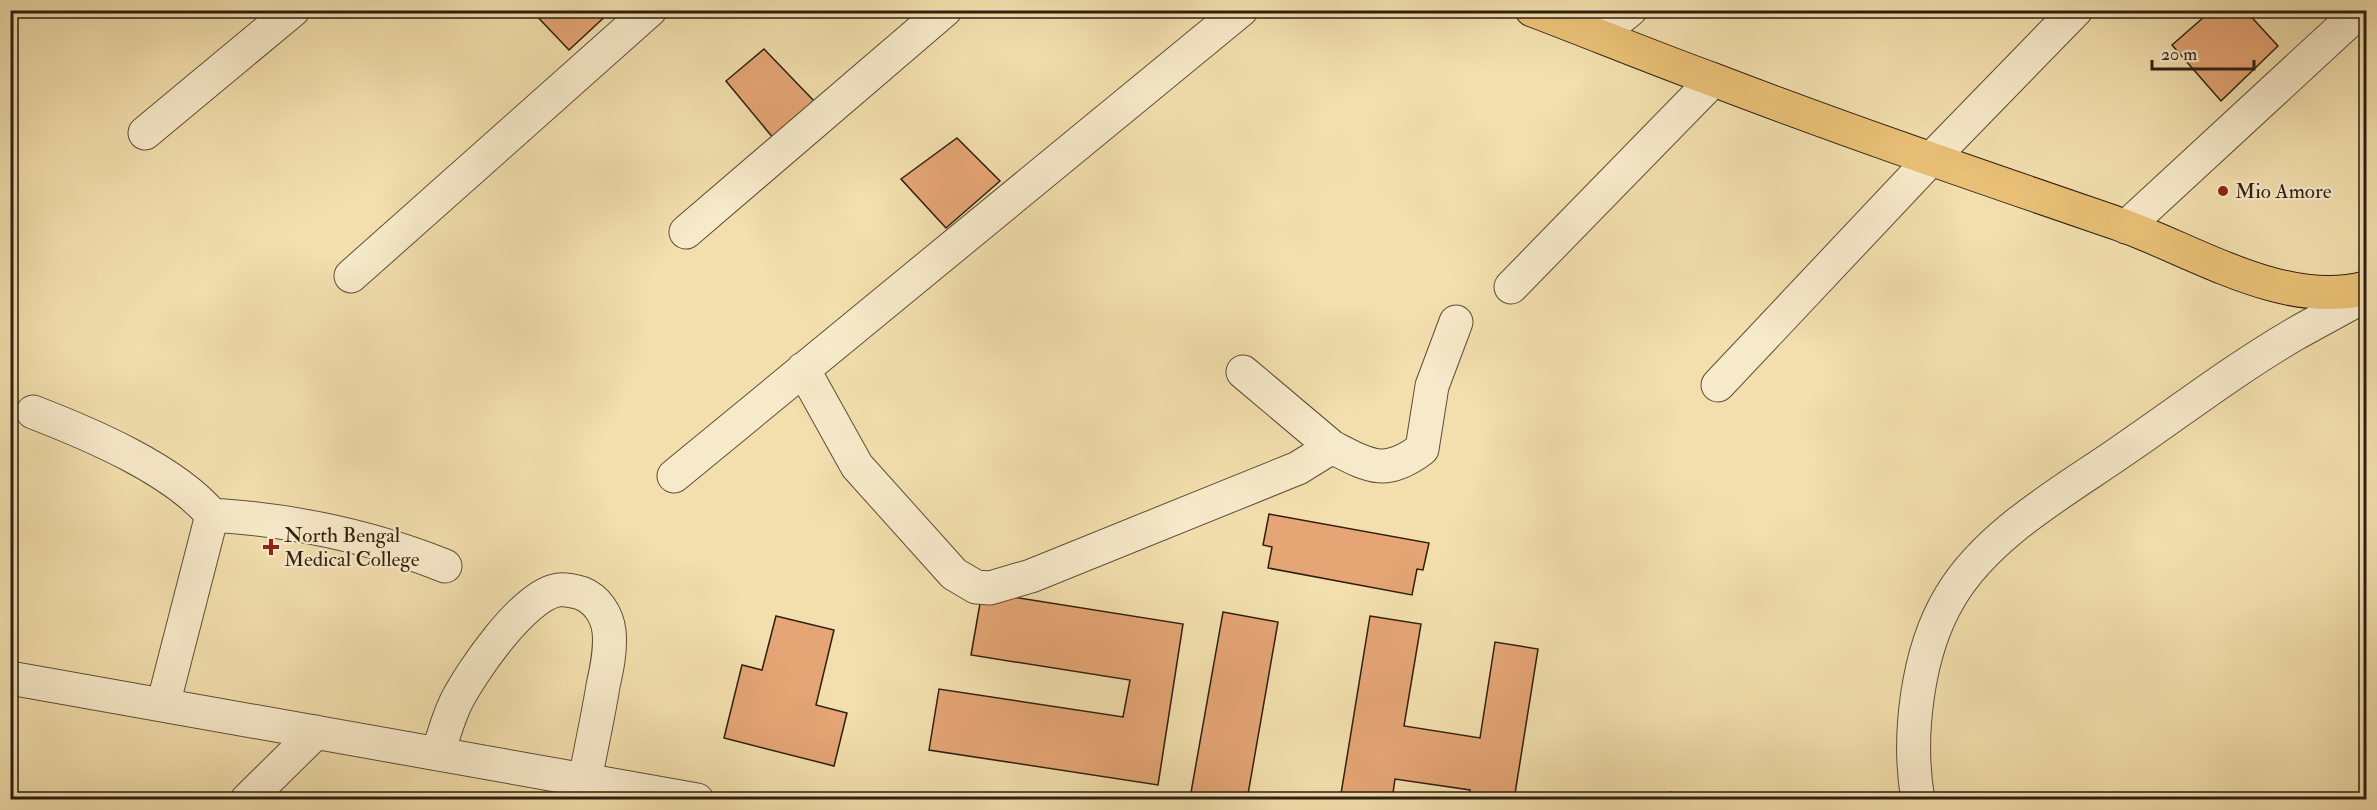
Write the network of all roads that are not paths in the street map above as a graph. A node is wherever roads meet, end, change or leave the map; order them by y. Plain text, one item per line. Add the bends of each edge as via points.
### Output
1 (293, 10) edge
2 (650, 10) edge
3 (945, 10) edge
4 (1241, 10) edge
5 (1532, 10) edge
6 (1630, 10) edge
7 (2076, 10) edge
8 (2361, 10) edge
9 (1599, 35) junction
10 (1713, 80) junction
11 (145, 133) dead end
12 (1930, 159) junction
13 (2126, 226) junction
14 (686, 232) dead end
15 (351, 276) dead end
16 (1511, 287) dead end
17 (2367, 288) edge
18 (2367, 295) edge
19 (1456, 322) dead end
20 (803, 369) junction
21 (1243, 372) dead end
22 (1718, 385) dead end
23 (33, 412) dead end
24 (1332, 447) junction
25 (674, 476) dead end
26 (212, 515) junction
27 (445, 566) dead end
28 (10, 678) edge
29 (163, 705) junction
30 (316, 732) junction
31 (438, 754) junction
32 (585, 780) junction
33 (247, 800) edge
34 (697, 800) edge
35 (1918, 800) edge

1 - 11 street
2 - 15 street
3 - 14 street
4 - 20 street
5 - 9 main road
6 - 9 street
7 - 12 street
8 - 13 street
9 - 10 main road
10 - 12 main road
10 - 16 street
12 - 13 main road
12 - 22 street
13 - 17 main road via 2222,268 2283,286 2330,293
18 - 35 street via 2293,335 2038,507 1973,566 1950,597 1932,634 1920,683 1914,774
19 - 24 street via 1432,386 1422,449 1393,465 1368,466
20 - 24 street via 857,466 954,573 976,587 990,588 1041,572 1298,468
20 - 25 street
21 - 24 street
23 - 26 street via 104,441 145,464 198,498
26 - 27 street via 335,531
26 - 29 street
28 - 29 street
29 - 30 street
30 - 31 street
30 - 33 street
31 - 32 street
31 - 32 street via 457,701 502,634 545,595 571,590 597,604 609,631 605,676
32 - 34 street

